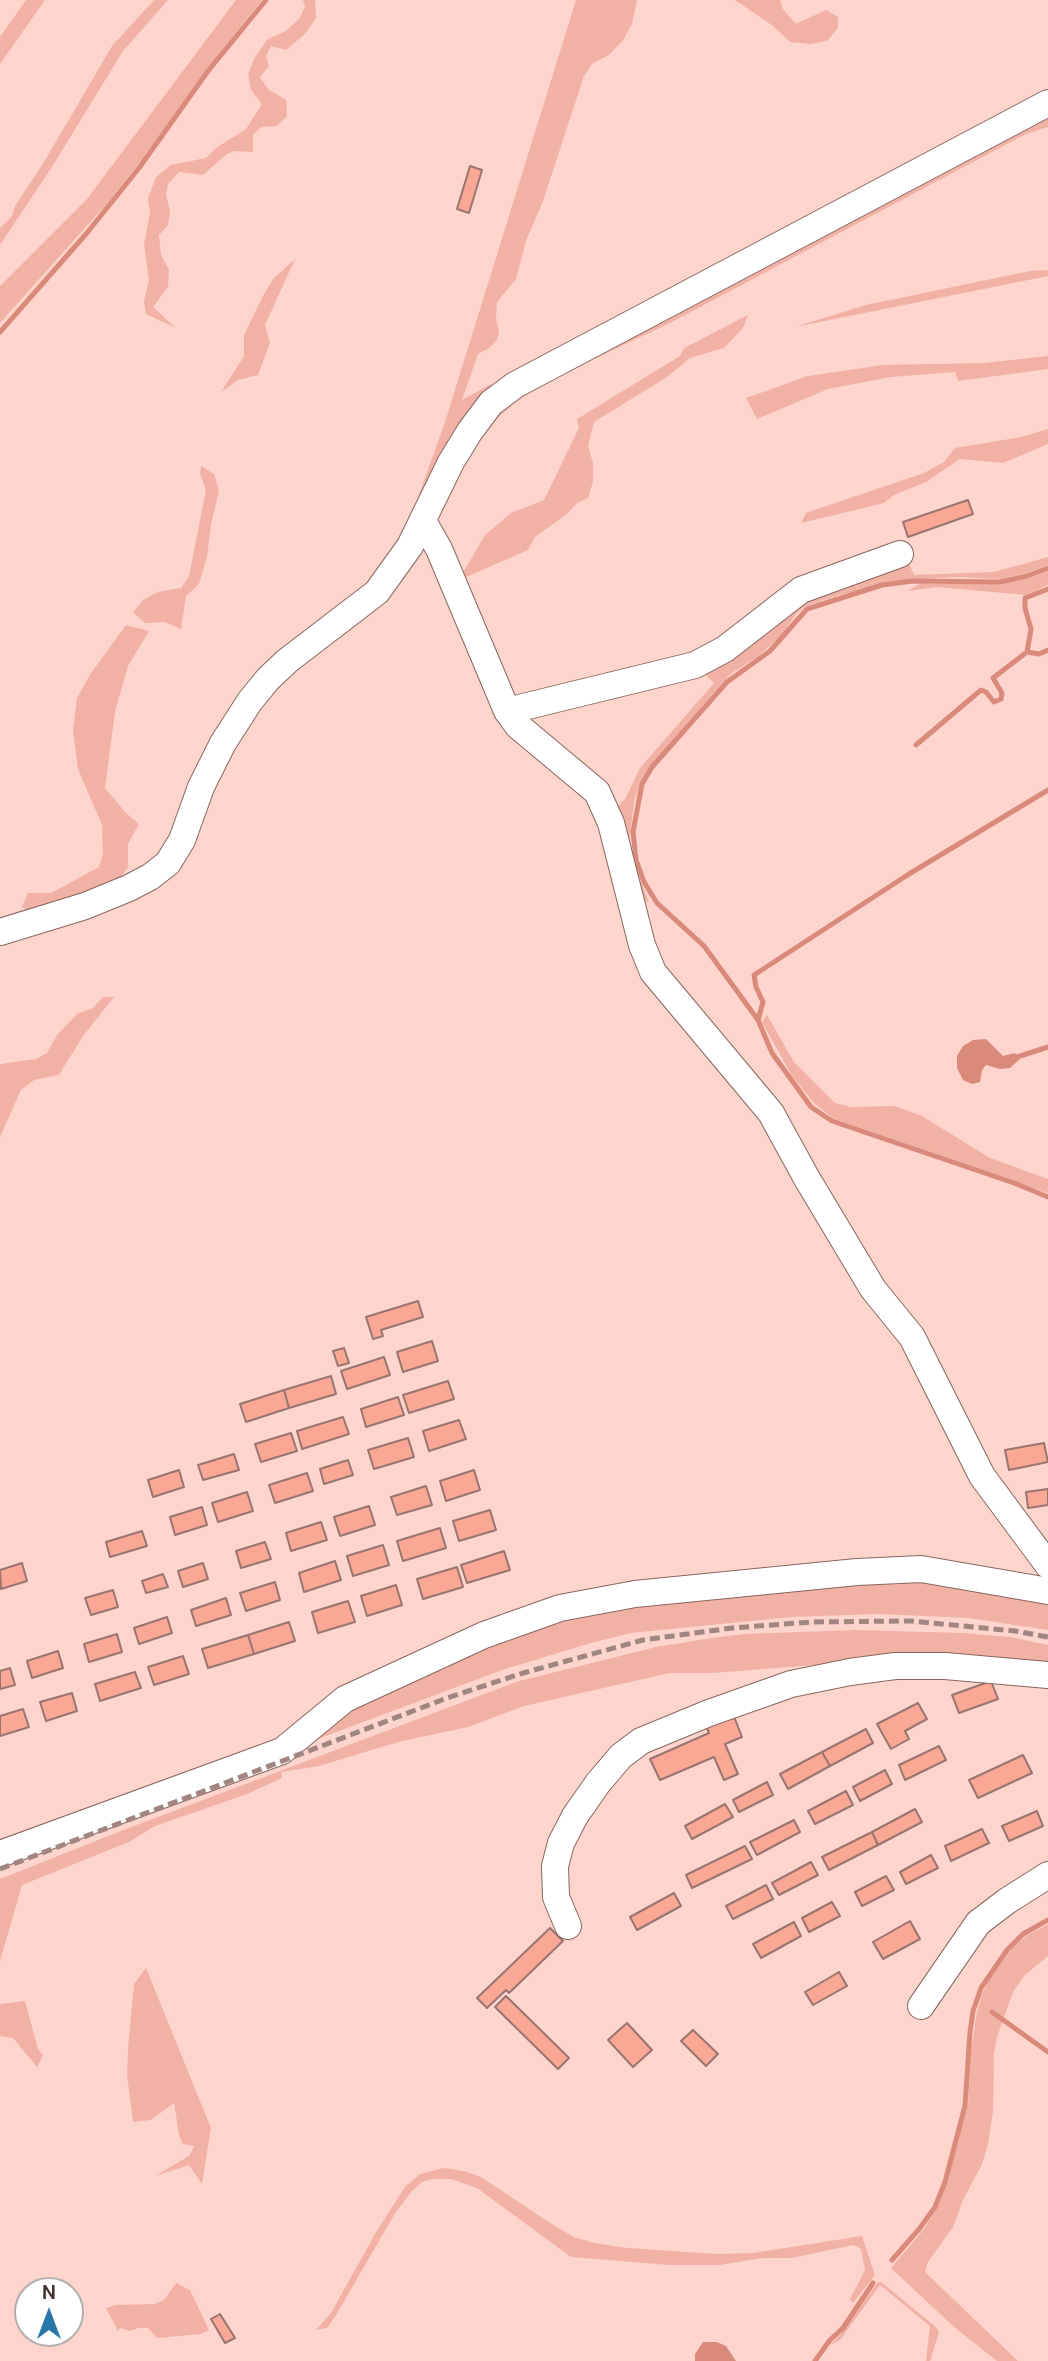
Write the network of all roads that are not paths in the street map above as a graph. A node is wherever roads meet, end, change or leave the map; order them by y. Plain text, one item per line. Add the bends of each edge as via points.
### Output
1 (1048, 103) edge
2 (423, 521) junction
3 (900, 554) dead end
4 (507, 711) junction
5 (0, 932) edge
6 (1048, 1564) edge
7 (1048, 1591) edge
8 (1048, 1675) edge
9 (0, 1854) edge
10 (1048, 1875) edge
11 (568, 1926) dead end
12 (921, 2006) dead end

1 - 2 street via 515,385 491,403 470,431
2 - 4 street
2 - 5 street via 411,546 377,592 287,661 250,701 223,743 168,863 129,888
3 - 4 street via 801,590 725,649 695,665
4 - 6 street via 518,726 597,792 611,823 653,972 771,1113 873,1289 912,1337 982,1476
7 - 9 street via 921,1569 635,1594 560,1608 484,1635 345,1699 282,1751
8 - 11 street via 945,1666 850,1672 791,1684 641,1741 598,1783 561,1843 555,1866 556,1898
10 - 12 street via 978,1923

